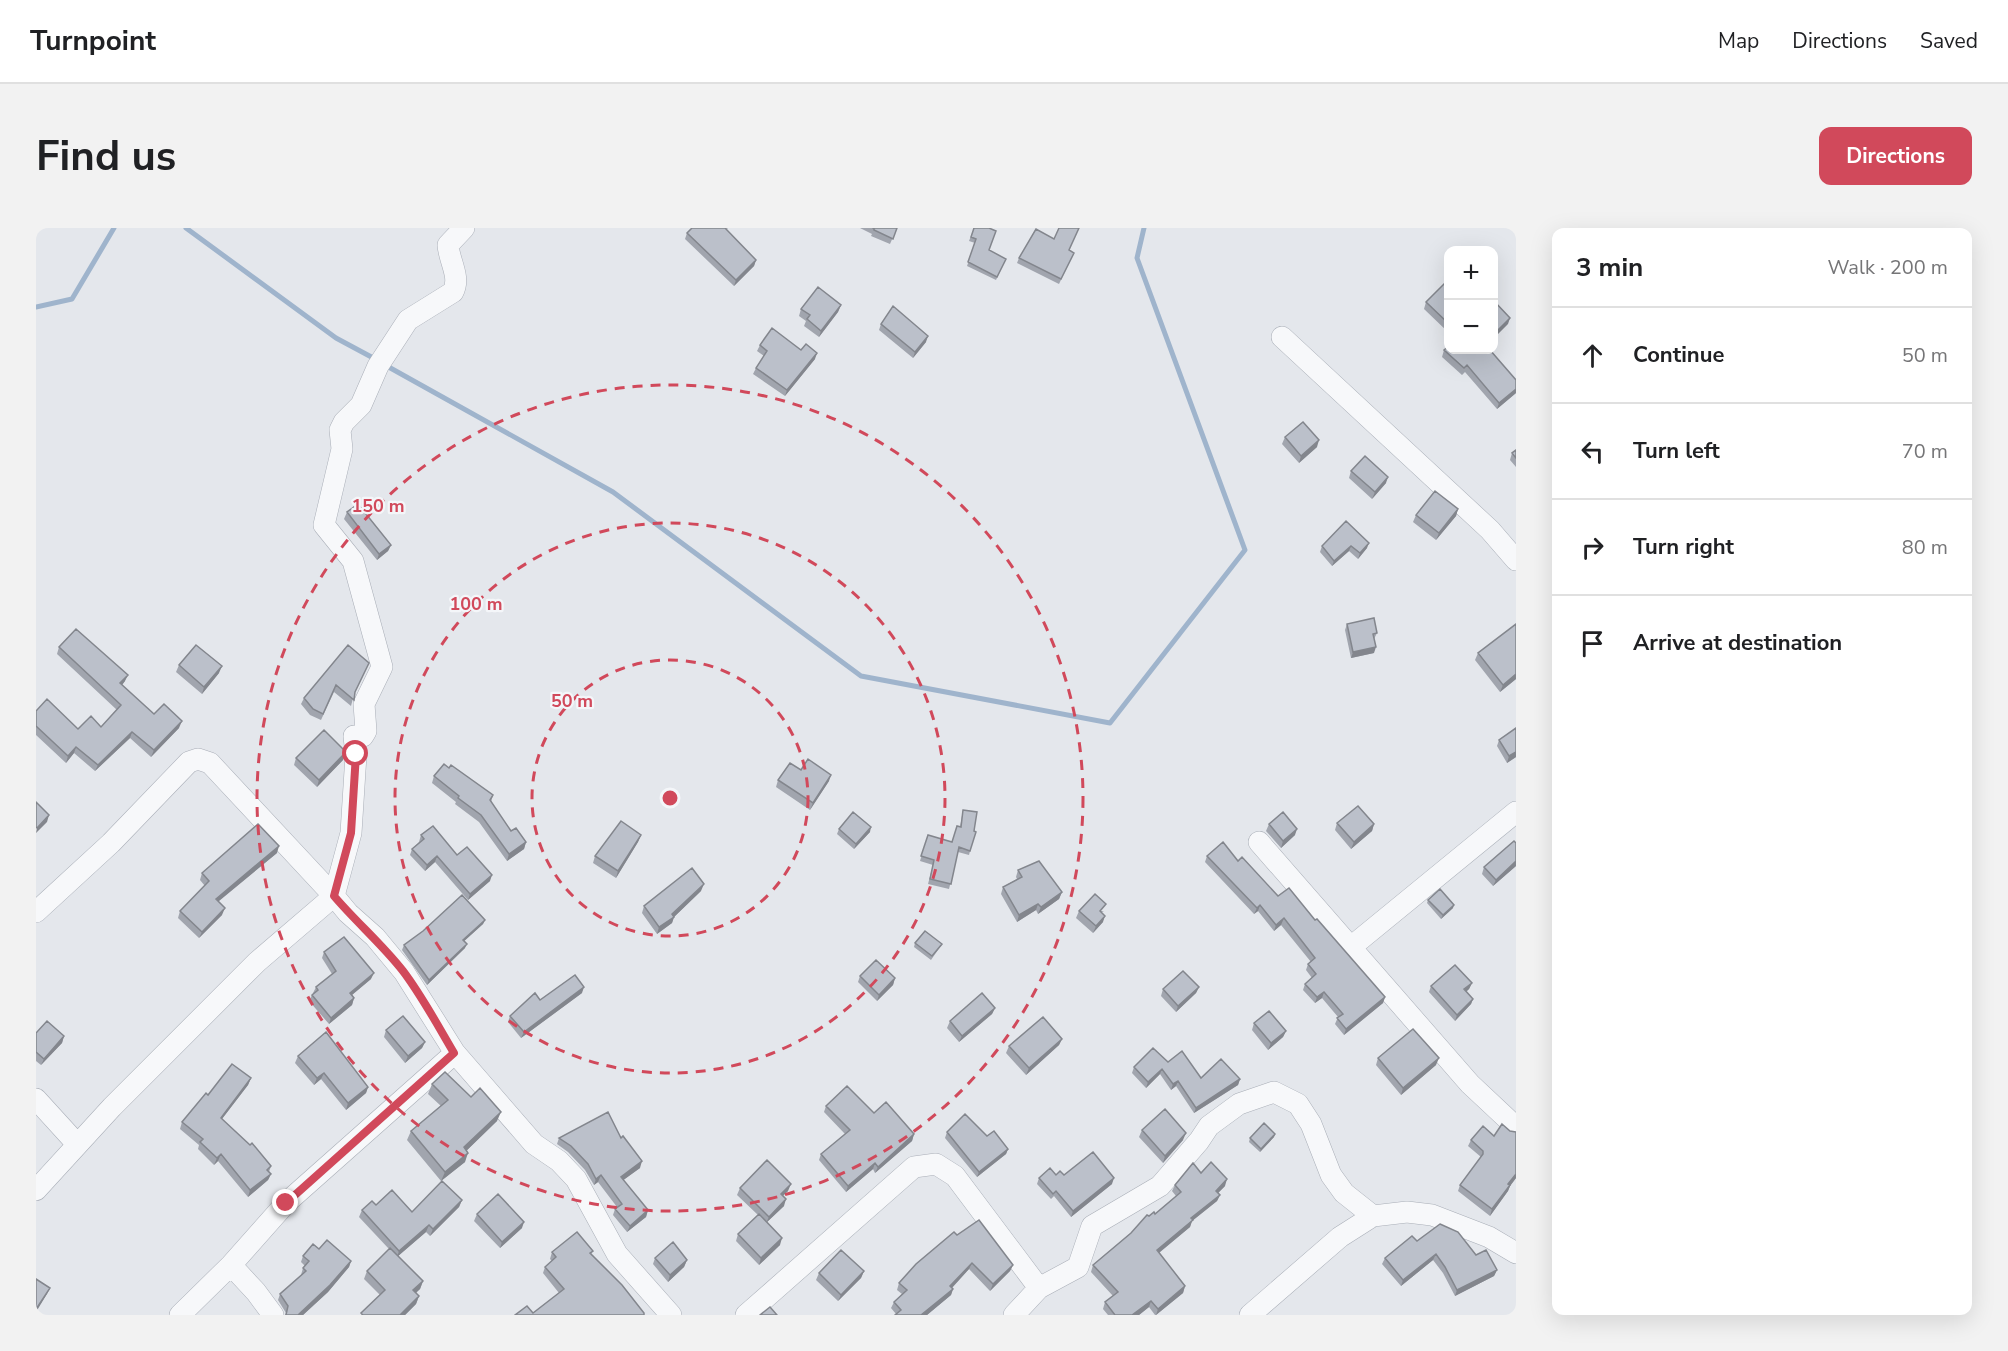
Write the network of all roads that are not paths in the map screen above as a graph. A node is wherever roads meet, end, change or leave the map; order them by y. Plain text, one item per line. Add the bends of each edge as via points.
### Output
1 (464, 228) edge
2 (1281, 337) dead end
3 (1516, 560) edge
4 (1516, 812) edge
5 (1259, 842) dead end
6 (334, 896) junction
7 (36, 912) edge
8 (1350, 947) junction
9 (454, 1053) junction
10 (36, 1099) edge
11 (1516, 1127) edge
12 (77, 1144) junction
13 (36, 1190) edge
14 (1373, 1216) junction
15 (1516, 1253) edge
16 (231, 1265) junction
17 (1039, 1288) junction
18 (180, 1315) edge
19 (273, 1315) edge
20 (671, 1315) edge
21 (746, 1315) edge
22 (1014, 1315) edge
23 (1250, 1315) edge

1 - 6 street via 448,245 456,285 453,292 408,320 381,362 361,405 340,430 342,449 324,525 353,561 382,667 364,704 366,731 363,736 354,736 351,833
2 - 3 street via 1490,530
4 - 8 street
5 - 8 street
6 - 7 street via 210,763 198,759 189,762 111,843
6 - 9 street via 404,972
6 - 12 street via 257,962
8 - 11 street via 1470,1084
9 - 16 street via 286,1203
9 - 20 street via 534,1144 576,1179 617,1254
10 - 12 street
12 - 13 street
14 - 15 street via 1407,1212 1432,1215 1489,1237
14 - 17 street via 1344,1193 1331,1175 1311,1124 1298,1104 1274,1092 1239,1104 1209,1126 1160,1186 1092,1226 1078,1267
14 - 23 street via 1340,1237
16 - 18 street
16 - 19 street
17 - 21 street via 955,1176 936,1164 914,1167
17 - 22 street

